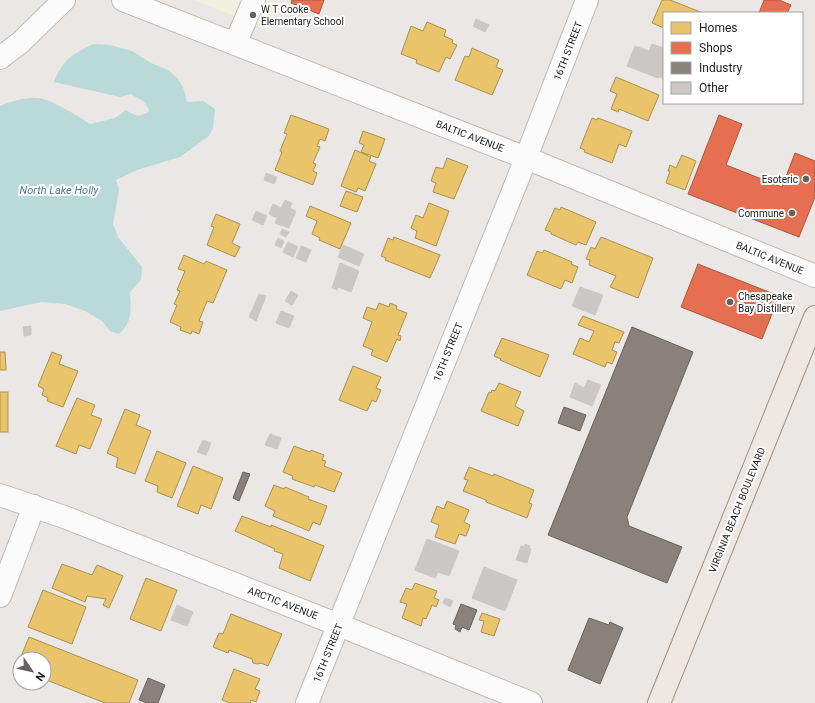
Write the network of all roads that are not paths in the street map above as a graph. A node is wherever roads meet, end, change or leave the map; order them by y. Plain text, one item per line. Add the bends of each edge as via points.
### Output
1 (64, 0) edge
2 (123, 0) edge
3 (254, 0) edge
4 (587, 0) edge
5 (235, 44) junction
6 (0, 58) edge
7 (526, 158) junction
8 (815, 276) edge
9 (815, 317) edge
10 (0, 495) edge
11 (34, 506) junction
12 (0, 596) edge
13 (339, 625) junction
14 (308, 703) edge
15 (531, 703) edge
16 (659, 703) edge

1 - 6 street via 21,42
2 - 5 street, BALTIC AVENUE
3 - 5 street
4 - 7 street, 16TH STREET
5 - 7 street, BALTIC AVENUE
7 - 8 street, BALTIC AVENUE
7 - 13 street, 16TH STREET
9 - 16 main road, VIRGINIA BEACH BOULEVARD
10 - 11 street, ARCTIC AVENUE
11 - 12 street
11 - 13 street, ARCTIC AVENUE
13 - 14 street, 16TH STREET
13 - 15 street, ARCTIC AVENUE

